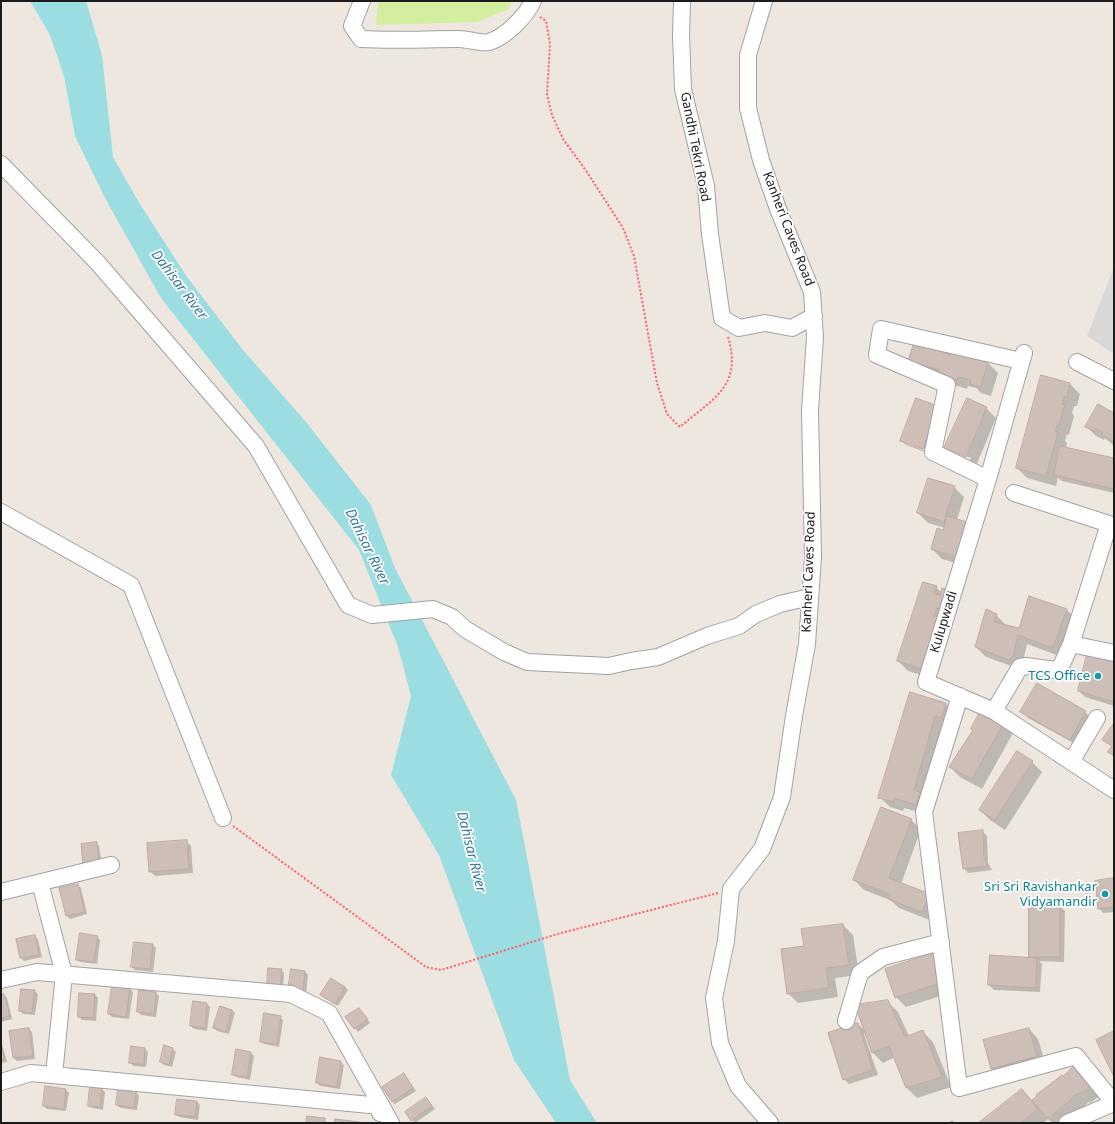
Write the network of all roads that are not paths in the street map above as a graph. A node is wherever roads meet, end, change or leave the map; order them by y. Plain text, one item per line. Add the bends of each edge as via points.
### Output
1 (362, 1) edge
2 (682, 1) edge
3 (764, 1) edge
4 (531, 6) edge
5 (1, 164) edge
6 (814, 316) junction
7 (1077, 362) dead end
8 (1114, 381) edge
9 (988, 478) junction
10 (1014, 493) dead end
11 (1, 512) edge
12 (1111, 522) edge
13 (810, 597) junction
14 (1071, 644) junction
15 (1114, 653) edge
16 (960, 696) junction
17 (994, 711) junction
18 (1097, 718) dead end
19 (1071, 762) junction
20 (1114, 790) edge
21 (223, 818) road end
22 (111, 865) dead end
23 (40, 883) junction
24 (1, 892) edge
25 (940, 942) junction
26 (64, 974) junction
27 (1, 980) edge
28 (846, 1021) dead end
29 (54, 1075) junction
30 (1, 1082) edge
31 (381, 1106) junction
32 (379, 1123) edge
33 (391, 1123) edge
34 (770, 1123) edge
35 (1067, 1123) edge

1 - 4 street via 352,26 361,39 383,40 460,39 489,42 514,27
2 - 6 street, Gandhi Tekri Road via 683,89 706,186 722,318 739,328 765,323 792,328
3 - 6 street, Kanheri Caves Road via 748,55 748,108 778,209 812,292
5 - 13 street via 97,262 256,446 348,605 372,615 433,609 452,617 465,629 504,652 527,662 610,666 658,657 707,636 739,626 756,614 780,604
6 - 13 street, Kanheri Caves Road via 810,410 813,557
7 - 8 street
9 - 9 street, Kulupwadi via 1022,357 881,329 876,355 947,385 933,452
9 - 16 street, Kulupwadi via 926,682
10 - 12 street
11 - 21 street via 131,585
12 - 14 street
13 - 34 street, Kanheri Caves Road via 807,644 782,797 762,850 731,889 726,941 714,998 720,1043 738,1086
14 - 15 street
14 - 17 street via 1061,666 1056,670 1020,667
16 - 17 street, Kulupwadi
16 - 25 street via 924,812
17 - 19 street, Kulupwadi
18 - 19 street
19 - 20 street, Kulupwadi
22 - 23 street
23 - 24 street
23 - 26 street
25 - 28 street via 883,957 860,973
25 - 35 street via 959,1088 1076,1056 1114,1103
26 - 27 street via 37,972
26 - 29 street
26 - 31 street via 291,994 329,1013
29 - 30 street via 31,1073
29 - 31 street
31 - 32 street
31 - 33 street

